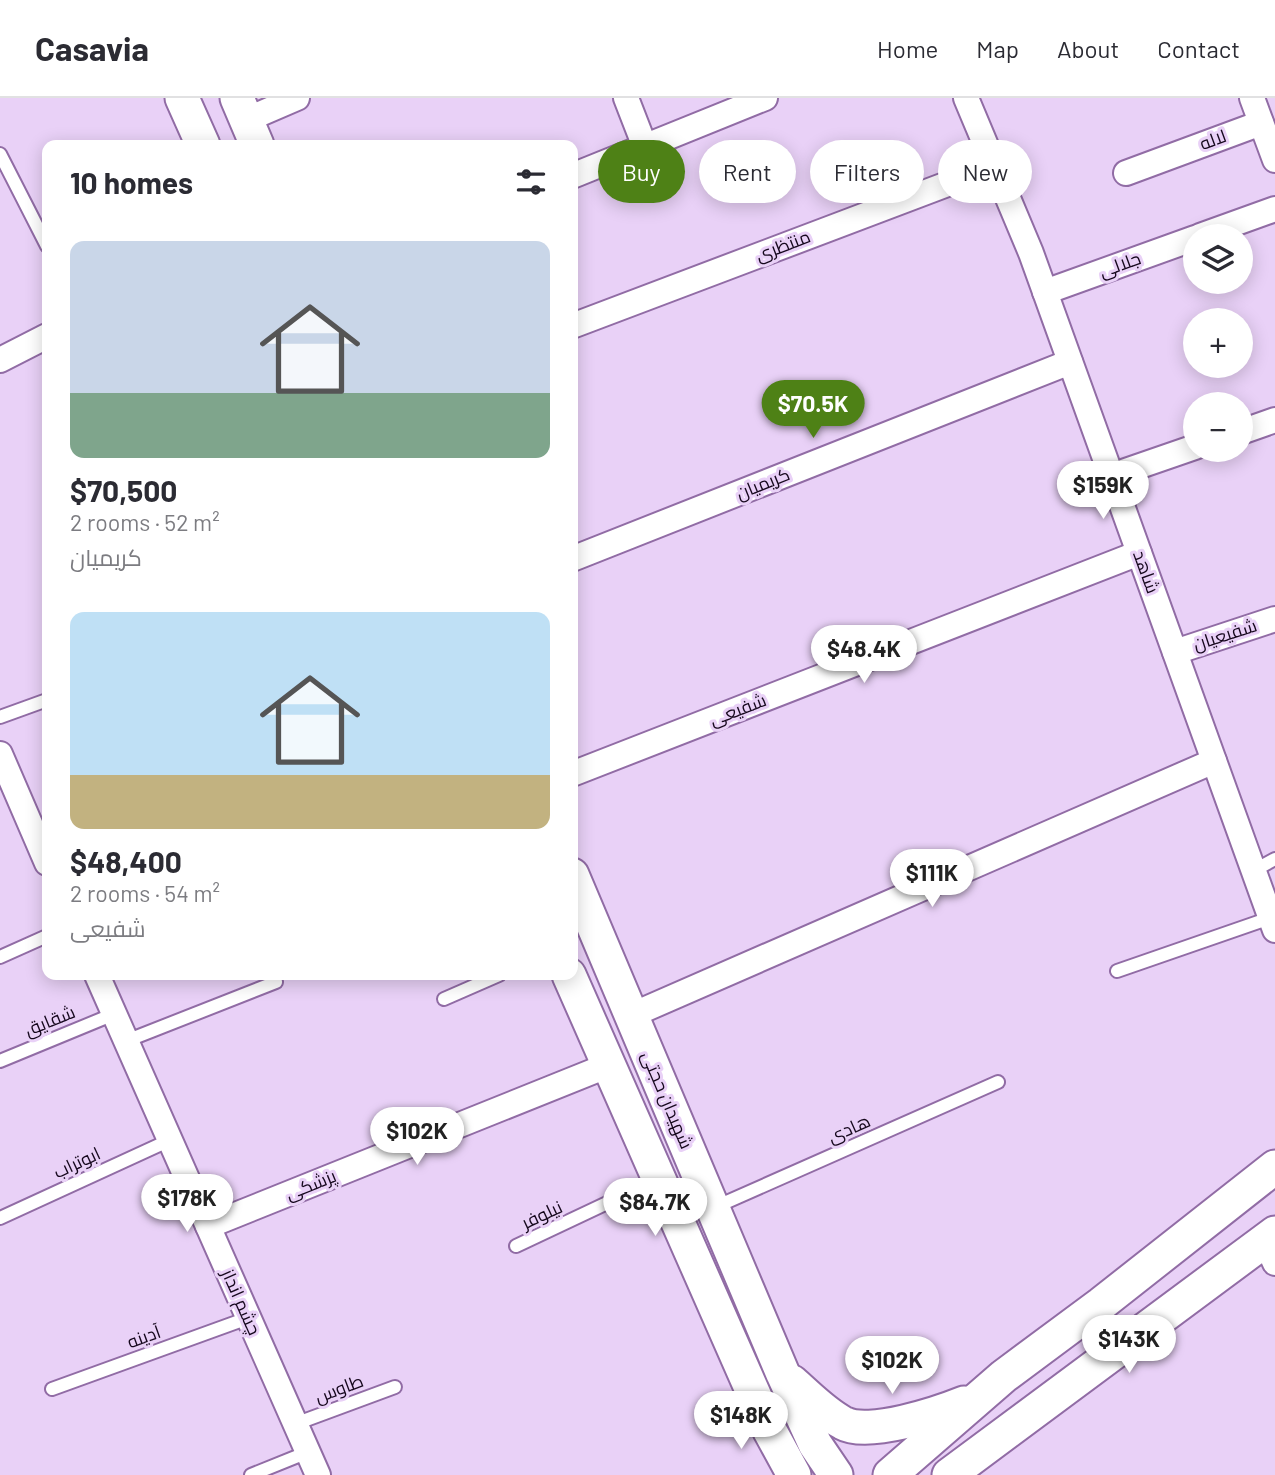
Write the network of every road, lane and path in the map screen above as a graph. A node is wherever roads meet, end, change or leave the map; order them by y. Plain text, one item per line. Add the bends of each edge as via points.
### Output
1 (182, 98) edge
2 (297, 98) edge
3 (626, 98) edge
4 (765, 98) edge
5 (966, 98) edge
6 (1259, 106) edge
7 (247, 121) edge
8 (201, 140) edge
9 (642, 140) edge
10 (662, 140) edge
11 (984, 140) edge
12 (0, 154) edge
13 (1275, 160) edge
14 (598, 166) edge
15 (1126, 173) dead end
16 (578, 174) edge
17 (938, 188) edge
18 (1010, 203) edge
19 (1275, 209) edge
20 (1234, 224) edge
21 (42, 236) edge
22 (1183, 242) edge
23 (1045, 292) junction
24 (578, 324) edge
25 (42, 339) edge
26 (0, 360) edge
27 (1070, 362) junction
28 (1275, 420) edge
29 (1253, 428) edge
30 (1183, 451) edge
31 (1111, 476) junction
32 (1139, 553) junction
33 (578, 557) edge
34 (1275, 619) edge
35 (1175, 652) junction
36 (42, 702) edge
37 (0, 718) edge
38 (1, 761) edge
39 (1214, 761) junction
40 (578, 772) edge
41 (42, 852) edge
42 (1275, 859) edge
43 (1253, 870) junction
44 (578, 889) edge
45 (1273, 924) edge
46 (42, 938) edge
47 (0, 957) edge
48 (1117, 971) dead end
49 (99, 980) edge
50 (488, 980) edge
51 (571, 980) edge
52 (276, 982) dead end
53 (444, 999) dead end
54 (114, 1014) junction
55 (632, 1015) junction
56 (126, 1041) junction
57 (0, 1060) edge
58 (609, 1065) junction
59 (998, 1082) dead end
60 (170, 1140) junction
61 (1275, 1167) edge
62 (659, 1179) junction
63 (713, 1208) junction
64 (0, 1218) edge
65 (208, 1226) junction
66 (1272, 1245) edge
67 (516, 1246) dead end
68 (248, 1318) junction
69 (783, 1374) junction
70 (1004, 1376) junction
71 (395, 1387) dead end
72 (52, 1389) dead end
73 (295, 1424) junction
74 (770, 1431) junction
75 (308, 1452) junction
76 (955, 1472) edge
77 (251, 1475) edge
78 (318, 1475) edge
79 (767, 1475) edge
80 (794, 1475) edge
81 (836, 1475) edge
82 (890, 1475) edge

1 - 8 main road
2 - 7 street
3 - 9 street
4 - 10 street
5 - 11 street, شاهد
6 - 13 street
6 - 15 street, لاله
12 - 21 lane
14 - 16 street
17 - 24 street, منتظری
18 - 23 street, شاهد
19 - 20 street, جلالی
22 - 23 street, جلالی
23 - 27 street, شاهد
25 - 26 street
27 - 31 street, شاهد
27 - 33 street, کریمیان
28 - 29 street
30 - 31 street
31 - 32 street, شاهد
32 - 35 street, شاهد
32 - 40 street, شفیعی
34 - 35 street, شفیعیان
35 - 39 street, شاهد
36 - 37 lane
38 - 41 street
39 - 43 street, شاهد
39 - 55 street
42 - 43 lane
43 - 45 street, شاهد
44 - 55 main road, شهیدان حجتی
45 - 48 lane
46 - 47 lane
49 - 54 street, چشم انداز
50 - 53 lane
51 - 58 main road
52 - 56 lane
54 - 56 street, چشم انداز
54 - 57 lane, شقایق
55 - 63 main road, شهیدان حجتی
56 - 60 street, چشم انداز
58 - 62 main road
58 - 65 street, پزشکی
59 - 63 lane, هادی
60 - 64 lane, ابوتراب
60 - 65 street, چشم انداز
61 - 70 main road
62 - 67 lane, نیلوفر
62 - 74 main road
63 - 69 main road, شهیدان حجتی
65 - 68 street, چشم انداز
66 - 76 main road
68 - 72 lane, آدینه
68 - 73 street, چشم انداز
69 - 70 main road via 845,1425 877,1427 963,1404
69 - 81 main road, شهیدان حجتی via 815,1444
70 - 82 main road
71 - 73 lane, طاوس
73 - 75 street, چشم انداز
74 - 79 main road
74 - 80 main road
75 - 77 lane
75 - 78 street, چشم انداز

